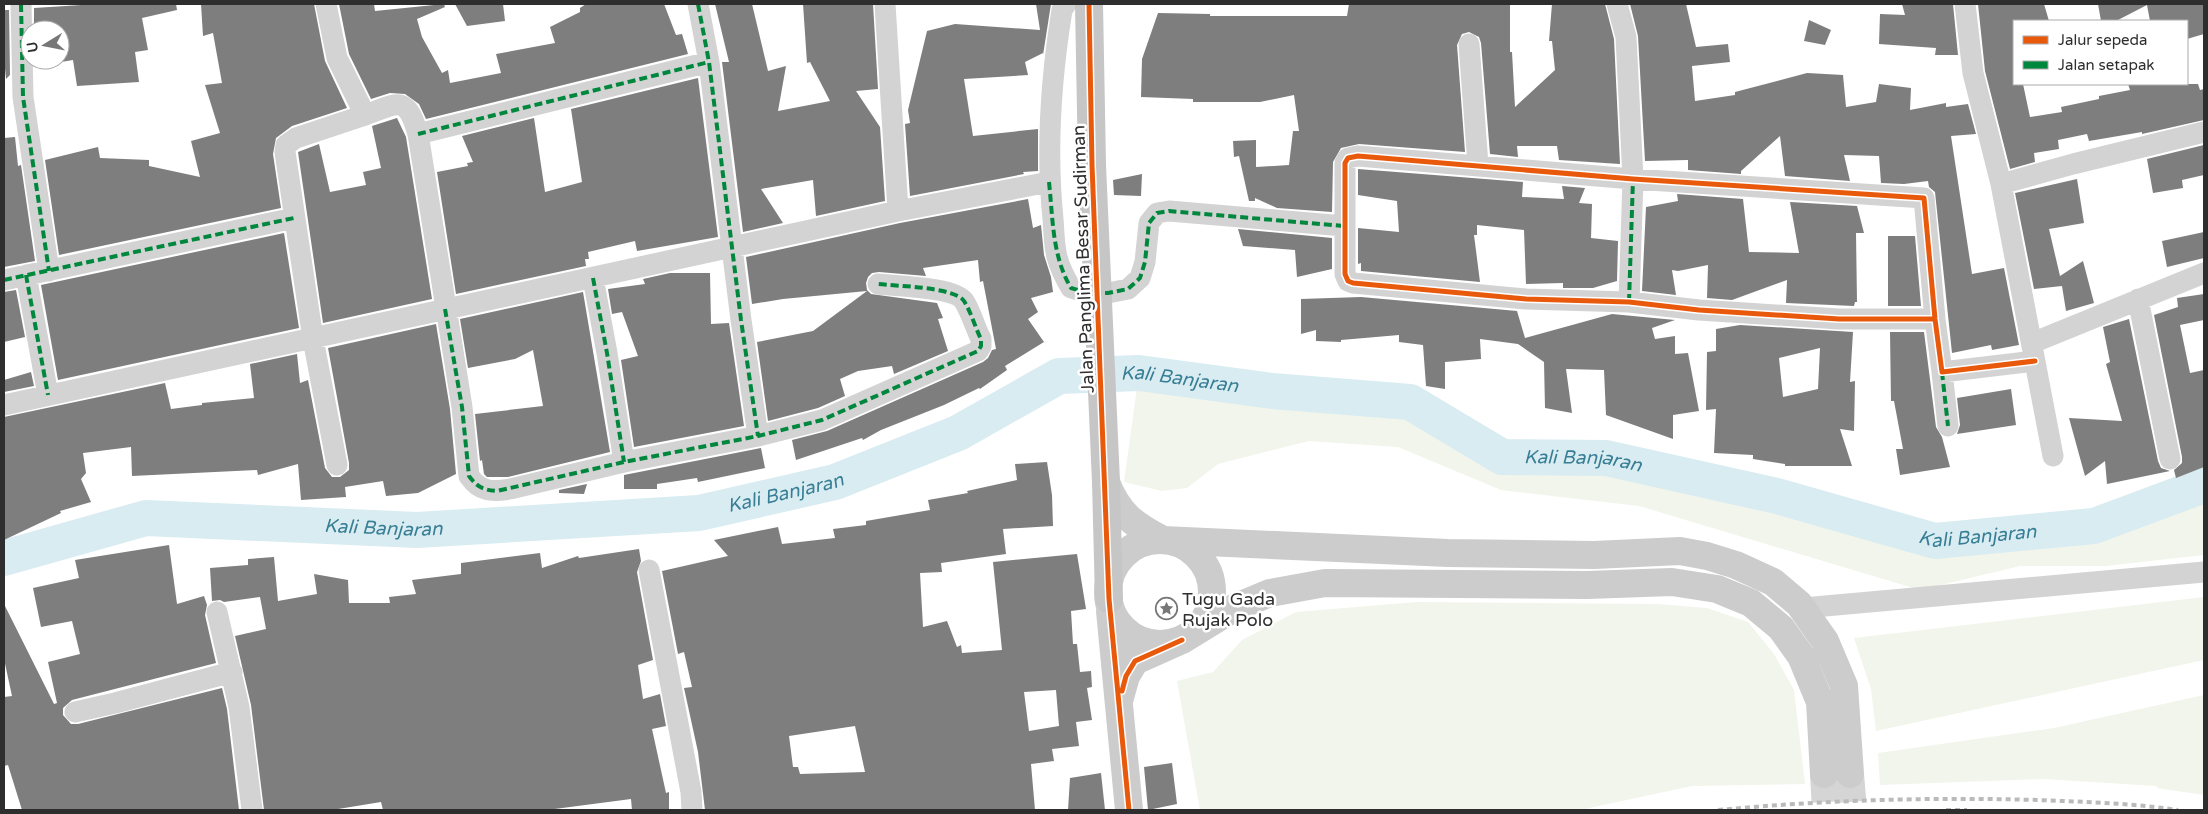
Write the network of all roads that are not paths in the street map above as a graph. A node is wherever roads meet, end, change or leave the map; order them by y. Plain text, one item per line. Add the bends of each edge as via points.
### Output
1 (21, 4) edge
2 (326, 4) edge
3 (698, 4) edge
4 (886, 4) edge
5 (1066, 4) edge
6 (1089, 4) edge
7 (1617, 4) edge
8 (1965, 4) edge
9 (1469, 44) dead end
10 (709, 62) junction
11 (364, 115) junction
12 (2204, 132) edge
13 (418, 134) junction
14 (1478, 165) junction
15 (1633, 179) junction
16 (1049, 182) junction
17 (2002, 184) junction
18 (898, 211) junction
19 (294, 218) junction
20 (1344, 226) junction
21 (732, 247) junction
22 (50, 270) junction
23 (2204, 273) edge
24 (26, 275) junction
25 (594, 278) junction
26 (4, 280) edge
27 (878, 284) dead end
28 (2138, 300) junction
29 (1629, 302) junction
30 (445, 309) junction
31 (1935, 319) junction
32 (313, 339) junction
33 (2033, 352) junction
34 (1942, 372) junction
35 (48, 395) junction
36 (4, 405) edge
37 (1948, 426) dead end
38 (758, 436) junction
39 (2053, 456) dead end
40 (2170, 459) dead end
41 (624, 462) junction
42 (337, 465) dead end
43 (1106, 482) junction
44 (1163, 540) junction
45 (649, 570) dead end
46 (2204, 572) edge
47 (1109, 599) junction
48 (1803, 608) junction
49 (217, 612) dead end
50 (1182, 640) junction
51 (232, 672) junction
52 (1119, 701) junction
53 (75, 712) dead end
54 (252, 810) edge
55 (692, 810) edge
56 (1129, 810) edge

1 - 22 street via 23,97
2 - 11 street via 337,58
3 - 10 street
4 - 18 street
5 - 16 street via 1062,10 1055,67
6 - 43 main road, Jalan Panglima Besar Sudirman, bridge via 1092,165
7 - 15 street via 1626,37
8 - 17 street via 1973,73
9 - 14 street
10 - 13 street
10 - 21 street
11 - 13 street via 402,104 410,111
11 - 19 street via 286,144
12 - 17 street
13 - 30 street
14 - 15 street
14 - 20 street via 1358,156 1348,158 1344,172
15 - 29 street
15 - 31 street via 1924,198
16 - 18 street
16 - 20 street via 1057,256 1062,273 1071,288 1088,293 1128,290 1140,278 1149,224 1157,213 1169,211
17 - 33 street
18 - 21 street
19 - 22 street
19 - 32 street
20 - 29 street via 1345,274 1353,283 1526,299
21 - 25 street
21 - 38 street
22 - 24 street
23 - 28 street
24 - 26 street
24 - 35 street
25 - 30 street
25 - 41 street
27 - 38 street via 956,294 963,299 981,340 978,351 822,420
28 - 33 street
28 - 40 street
29 - 31 street via 1839,319
30 - 32 street
30 - 41 street via 462,407 469,476 475,484 483,490 497,491
31 - 34 street
32 - 35 street
32 - 42 street
33 - 34 street
33 - 39 street
34 - 37 street
35 - 36 street
38 - 41 street
43 - 44 main road via 1124,515
43 - 47 main road, Jalan Panglima Besar Sudirman
44 - 47 main road via 1141,544 1122,557 1109,584
44 - 48 main road via 1448,553 1594,555 1680,552 1736,565 1773,582
44 - 50 main road via 1180,544 1195,553 1206,566 1212,583 1212,600 1206,616 1196,630
45 - 55 street
46 - 48 street
47 - 50 main road via 1120,624 1142,641 1168,644
47 - 52 main road
48 - 50 main road via 1826,641 1844,686 1837,774 1820,702 1800,656 1781,628 1751,603 1717,589 1672,582 1587,585 1325,583 1270,594 1234,608
49 - 51 street
50 - 52 main road via 1135,661 1126,676
51 - 53 street
51 - 54 street
52 - 56 main road

